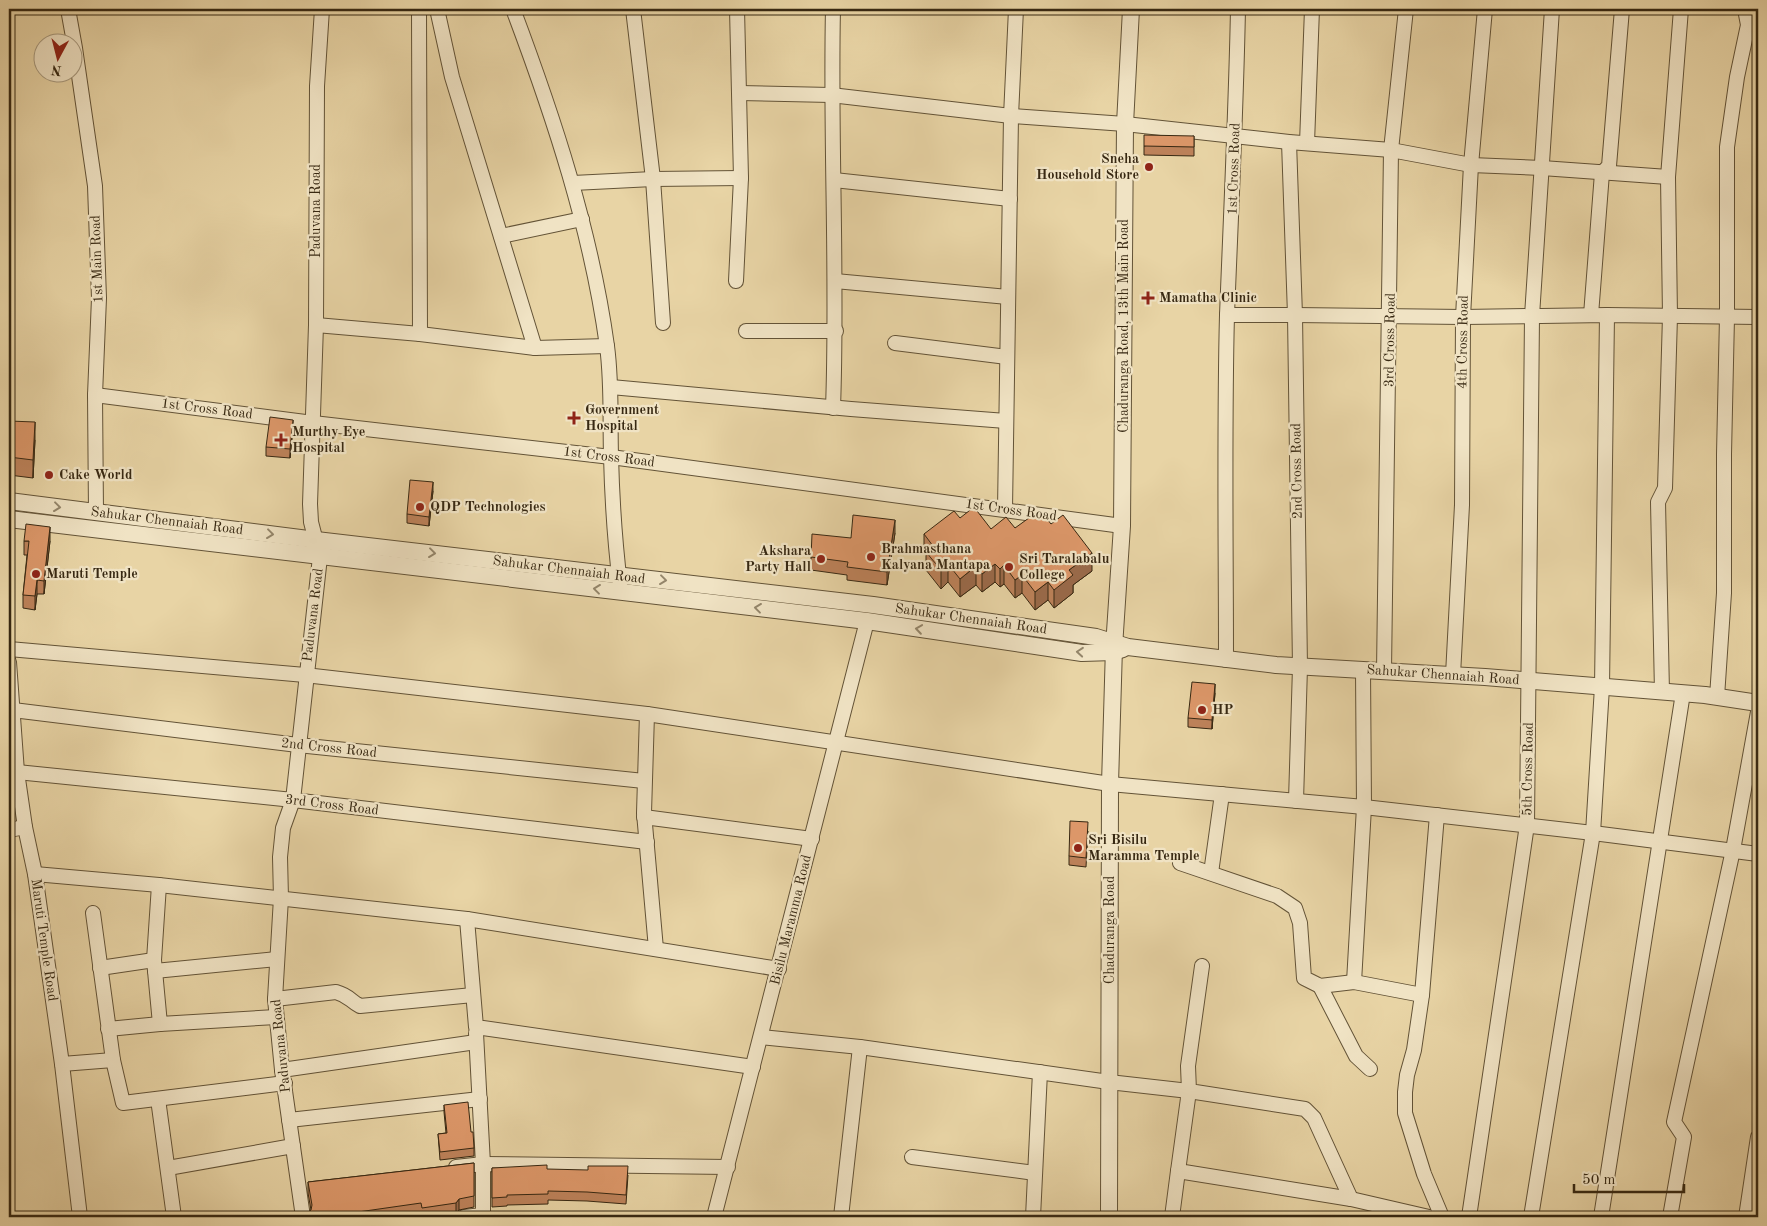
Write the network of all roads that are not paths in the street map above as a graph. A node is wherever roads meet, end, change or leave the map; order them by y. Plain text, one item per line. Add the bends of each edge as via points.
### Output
1 (68, 9) edge
2 (322, 9) edge
3 (419, 9) edge
4 (437, 9) edge
5 (513, 9) edge
6 (633, 9) edge
7 (737, 9) edge
8 (833, 9) edge
9 (1016, 9) edge
10 (1130, 9) edge
11 (1238, 9) edge
12 (1312, 9) edge
13 (1406, 9) edge
14 (1485, 9) edge
15 (1552, 9) edge
16 (1622, 9) edge
17 (1681, 9) edge
18 (1745, 9) edge
19 (1757, 9) edge
20 (1758, 15) edge
21 (740, 93) junction
22 (831, 95) junction
23 (1011, 116) junction
24 (1125, 124) junction
25 (1235, 136) junction
26 (1289, 142) junction
27 (1307, 143) junction
28 (1391, 150) junction
29 (1471, 165) junction
30 (1542, 168) junction
31 (1602, 174) junction
32 (741, 178) junction
33 (1668, 178) junction
34 (652, 179) junction
35 (834, 180) junction
36 (573, 183) junction
37 (1010, 199) junction
38 (582, 219) junction
39 (501, 236) junction
40 (736, 280) dead end
41 (836, 281) junction
42 (1008, 297) junction
43 (1295, 315) junction
44 (1591, 315) junction
45 (1607, 315) junction
46 (1227, 316) junction
47 (1532, 316) junction
48 (1670, 316) junction
49 (1390, 317) junction
50 (1463, 317) junction
51 (1727, 318) junction
52 (1758, 318) edge
53 (662, 323) dead end
54 (316, 325) junction
55 (746, 331) dead end
56 (836, 331) junction
57 (420, 334) junction
58 (895, 343) dead end
59 (607, 346) junction
60 (535, 348) junction
61 (1007, 357) junction
62 (611, 387) junction
63 (95, 395) junction
64 (833, 408) junction
65 (1006, 421) junction
66 (313, 423) junction
67 (611, 457) junction
68 (9, 500) edge
69 (1005, 509) junction
70 (96, 512) junction
71 (9, 518) edge
72 (1122, 526) junction
73 (316, 540) junction
74 (320, 557) junction
75 (619, 575) junction
76 (621, 592) junction
77 (867, 621) junction
78 (1119, 647) junction
79 (9, 649) edge
80 (1226, 660) junction
81 (9, 662) edge
82 (1300, 667) junction
83 (1363, 670) junction
84 (1384, 671) junction
85 (306, 675) junction
86 (1453, 675) junction
87 (1529, 681) junction
88 (1602, 687) junction
89 (1662, 692) junction
90 (1683, 694) junction
91 (1717, 697) junction
92 (1758, 703) edge
93 (14, 710) junction
94 (1758, 712) edge
95 (647, 714) junction
96 (837, 742) junction
97 (298, 745) junction
98 (17, 772) junction
99 (1753, 776) edge
100 (644, 781) junction
101 (1110, 784) junction
102 (1222, 794) junction
103 (293, 800) junction
104 (1296, 801) junction
105 (1364, 807) junction
106 (1437, 815) junction
107 (644, 817) junction
108 (1527, 825) junction
109 (26, 827) junction
110 (9, 830) edge
111 (1593, 833) junction
112 (812, 839) junction
113 (1660, 841) junction
114 (647, 842) junction
115 (1733, 850) junction
116 (1758, 854) edge
117 (1180, 863) dead end
118 (1210, 873) junction
119 (35, 874) junction
120 (159, 885) junction
121 (280, 898) junction
122 (93, 913) dead end
123 (467, 919) junction
124 (656, 949) junction
125 (277, 959) junction
126 (154, 965) junction
127 (1202, 966) dead end
128 (100, 968) junction
129 (779, 969) junction
130 (1354, 982) junction
131 (1320, 986) junction
132 (473, 995) junction
133 (1422, 995) junction
134 (275, 999) junction
135 (276, 1017) junction
136 (160, 1024) junction
137 (476, 1028) junction
138 (108, 1029) junction
139 (761, 1037) junction
140 (476, 1042) junction
141 (860, 1047) junction
142 (113, 1060) junction
143 (62, 1064) junction
144 (753, 1067) junction
145 (1370, 1069) dead end
146 (1040, 1072) junction
147 (284, 1077) junction
148 (1109, 1082) junction
149 (1189, 1091) junction
150 (158, 1099) junction
151 (480, 1099) junction
152 (289, 1120) junction
153 (1758, 1137) edge
154 (293, 1146) junction
155 (912, 1157) dead end
156 (483, 1164) junction
157 (728, 1166) junction
158 (168, 1168) junction
159 (444, 1169) edge
160 (1178, 1171) junction
161 (1035, 1173) junction
162 (1351, 1199) junction
163 (1400, 1214) edge
164 (483, 1216) edge
165 (80, 1217) edge
166 (174, 1217) edge
167 (304, 1217) edge
168 (464, 1217) edge
169 (714, 1217) edge
170 (841, 1217) edge
171 (1033, 1217) edge
172 (1109, 1217) edge
173 (1172, 1217) edge
174 (1429, 1217) edge
175 (1442, 1217) edge
176 (1469, 1217) edge
177 (1531, 1217) edge
178 (1601, 1217) edge
179 (1670, 1217) edge
180 (1746, 1217) edge

1 - 63 street, 1st Main Road via 95,186 99,298
2 - 54 street, Paduvana Road via 317,86
3 - 57 street
4 - 39 street via 452,77
5 - 36 street
6 - 34 street
7 - 21 street
8 - 22 street
9 - 23 street
10 - 24 street, Chaduranga Road, 13th Main Road
11 - 25 street, 1st Cross Road
12 - 27 street
13 - 28 street, 3rd Cross Road
14 - 29 street, 4th Cross Road
15 - 30 street, 5th Cross Road
16 - 31 street via 1609,166
17 - 33 street
18 - 51 street via 1748,26 1727,147
19 - 20 street
21 - 22 street
21 - 32 street
22 - 23 street
22 - 35 street
23 - 24 street
23 - 37 street
24 - 25 street
24 - 72 street, Chaduranga Road, 13th Main Road
25 - 26 street
25 - 46 street, 1st Cross Road
26 - 27 street
26 - 43 street, 2nd Cross Road
27 - 28 street
28 - 29 street
28 - 49 street, 3rd Cross Road
29 - 30 street
29 - 50 street, 4th Cross Road
30 - 31 street
30 - 47 street, 5th Cross Road
31 - 33 street
31 - 44 street
32 - 34 street
32 - 40 street
33 - 48 street
34 - 36 street
34 - 53 street
35 - 37 street
35 - 41 street
36 - 38 street
37 - 42 street
38 - 39 street
38 - 59 street
39 - 60 street
41 - 42 street
41 - 56 street
42 - 61 street
43 - 46 street
43 - 49 street
43 - 82 street, 2nd Cross Road
44 - 45 street
44 - 47 street
45 - 48 street
45 - 88 street
46 - 80 street, 1st Cross Road
47 - 50 street
47 - 87 street, 5th Cross Road
48 - 51 street
48 - 89 street via 1665,488 1658,502
49 - 50 street
49 - 84 street, 3rd Cross Road
50 - 86 street, 4th Cross Road via 1462,505
51 - 52 street
51 - 91 street via 1724,593
54 - 57 street
54 - 66 street, Paduvana Road
55 - 56 street
56 - 64 street
57 - 60 street
58 - 61 street
59 - 60 street
59 - 62 street
61 - 65 street
62 - 64 street
62 - 67 street
63 - 66 street, 1st Cross Road
63 - 70 street, 1st Main Road
64 - 65 street
65 - 69 street
66 - 67 street, 1st Cross Road
66 - 73 street, Paduvana Road via 310,504
67 - 69 street, 1st Cross Road
67 - 75 street
68 -> 70 street, Sahukar Chennaiah Road
69 - 72 street, 1st Cross Road
70 -> 73 street, Sahukar Chennaiah Road
71 - 74 street, Sahukar Chennaiah Road
72 - 78 street, Chaduranga Road, 13th Main Road
73 - 74 street, Paduvana Road
73 -> 75 street, Sahukar Chennaiah Road
76 -> 74 street, Sahukar Chennaiah Road
74 - 85 street, Paduvana Road
75 - 76 street
75 -> 78 street, Sahukar Chennaiah Road via 873,605 1096,637
77 -> 76 street, Sahukar Chennaiah Road
78 -> 77 street, Sahukar Chennaiah Road via 1082,652
77 - 96 street, Bisilu Maramma Road
78 - 80 street, Sahukar Chennaiah Road
78 - 101 street, Chaduranga Road
79 - 85 street
80 - 82 street, Sahukar Chennaiah Road
81 - 93 street, Maruti Temple Road
82 - 83 street, Sahukar Chennaiah Road
82 - 104 street, 2nd Cross Road
83 - 84 street, Sahukar Chennaiah Road
83 - 105 street
84 - 86 street, Sahukar Chennaiah Road
85 - 95 street
85 - 97 street, Paduvana Road
86 - 87 street, Sahukar Chennaiah Road
87 - 88 street, Sahukar Chennaiah Road
87 - 108 street, 5th Cross Road
88 - 89 street, Sahukar Chennaiah Road
88 - 111 street
89 - 90 street, Sahukar Chennaiah Road
90 - 91 street, Sahukar Chennaiah Road
90 - 113 street
91 - 92 street, Sahukar Chennaiah Road
93 - 97 street, 2nd Cross Road
93 - 98 street, Maruti Temple Road
94 - 99 street
95 - 96 street
95 - 100 street
96 - 101 street
96 - 112 street, Bisilu Maramma Road
97 - 100 street, 2nd Cross Road
97 - 103 street, Paduvana Road
98 - 103 street, 3rd Cross Road
98 - 109 street, Maruti Temple Road
99 - 115 street
100 - 107 street
101 - 102 street
101 - 148 street, Chaduranga Road
102 - 104 street
102 - 118 street
103 - 114 street, 3rd Cross Road
103 - 121 street, Paduvana Road via 283,828
104 - 105 street
105 - 106 street
105 - 130 street
106 - 108 street
106 - 133 street
107 - 112 street
107 - 114 street
108 - 111 street
108 - 176 street, 5th Cross Road
109 - 110 street
109 - 119 street, Maruti Temple Road
111 - 113 street
111 - 177 street
112 - 129 street, Bisilu Maramma Road
113 - 115 street
113 - 178 street
114 - 124 street
115 - 116 street
115 - 179 street via 1674,1122 1684,1137
117 - 118 street
118 - 131 street via 1277,896 1295,908 1300,923 1304,978
119 - 120 street
119 - 143 street, Maruti Temple Road
120 - 121 street
120 - 126 street
121 - 123 street
121 - 125 street, Paduvana Road
122 - 128 street
123 - 124 street
123 - 132 street
124 - 129 street
125 - 126 street
125 - 134 street, Paduvana Road
126 - 128 street
126 - 136 street
127 - 149 street via 1188,1066
128 - 138 street
129 - 139 street, Bisilu Maramma Road
130 - 131 street
130 - 133 street
131 - 145 street via 1356,1056
132 - 134 street via 360,1006 346,994 336,992
132 - 137 street
133 - 175 street via 1404,1092 1405,1113 1424,1174
134 - 135 street, Paduvana Road
135 - 136 street
135 - 147 street, Paduvana Road
136 - 138 street
137 - 140 street
137 - 144 street
138 - 142 street
139 - 141 street
139 - 144 street, Bisilu Maramma Road
140 - 147 street
140 - 151 street
141 - 146 street
141 - 170 street
142 - 143 street
142 - 150 street via 123,1103
143 - 165 street, Maruti Temple Road
144 - 157 street, Bisilu Maramma Road
146 - 148 street
146 - 161 street
147 - 150 street
147 - 152 street, Paduvana Road
148 - 149 street
148 - 172 street, Chaduranga Road
149 - 160 street
149 - 162 street via 1305,1109 1314,1118
150 - 158 street
151 - 152 street
151 - 156 street
152 - 154 street, Paduvana Road
153 - 180 street
154 - 158 street
154 - 167 street, Paduvana Road via 303,1185
155 - 161 street
156 - 157 street
156 - 159 street
156 - 164 street
157 - 169 street, Bisilu Maramma Road
158 - 166 street
160 - 162 street
160 - 173 street
161 - 171 street
162 - 163 street
163 - 174 street
164 - 168 street

